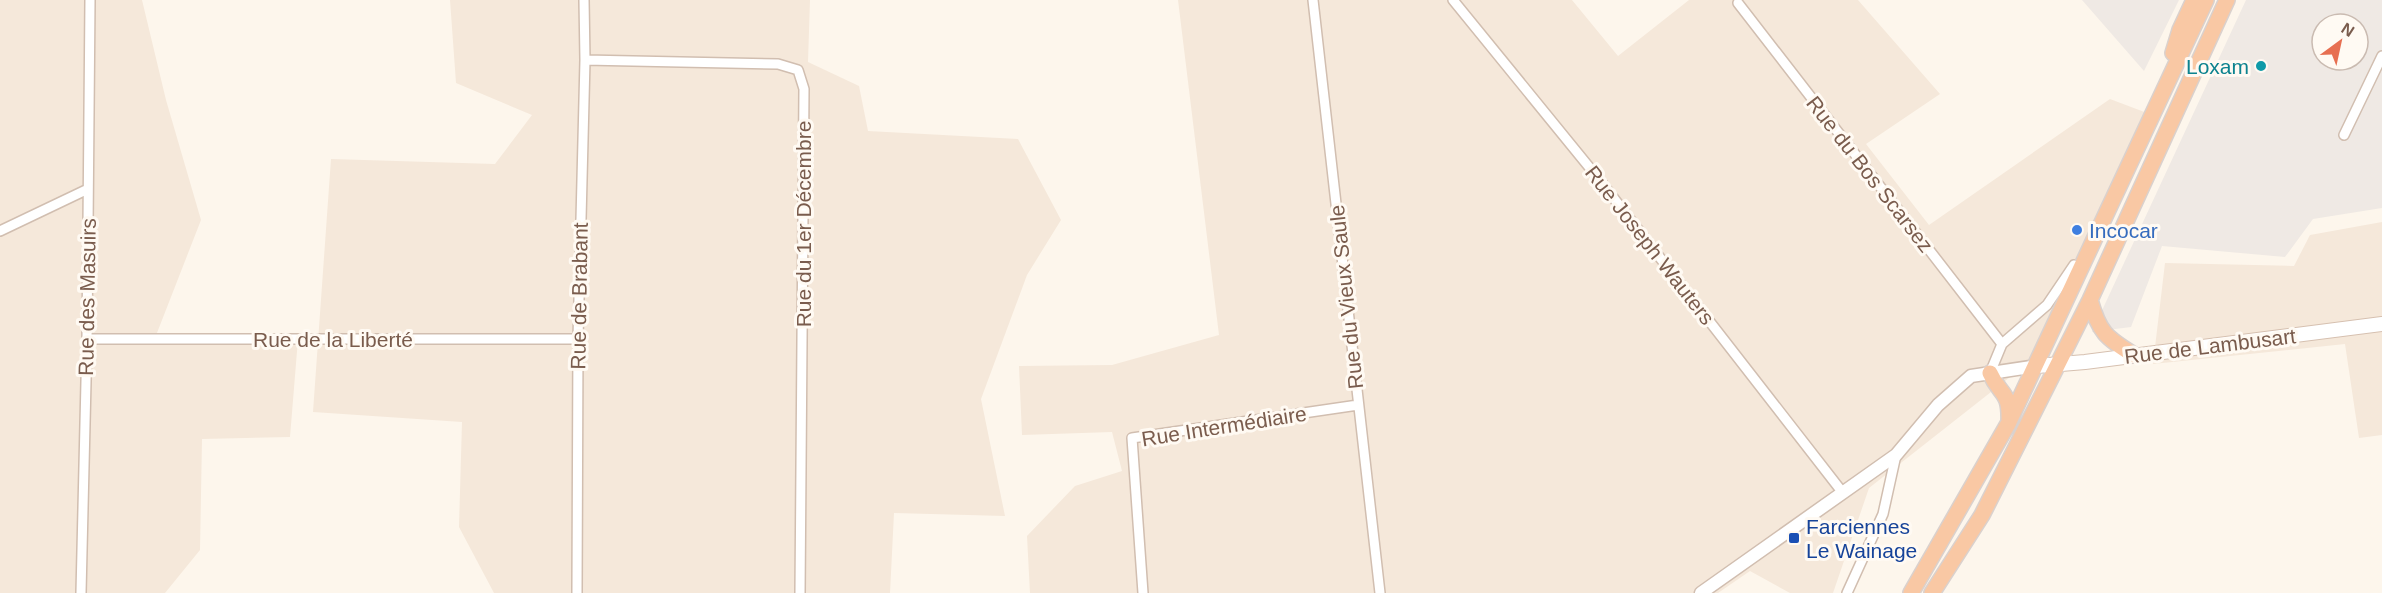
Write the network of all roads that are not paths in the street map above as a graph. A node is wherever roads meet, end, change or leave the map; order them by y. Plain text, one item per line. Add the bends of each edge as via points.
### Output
1 (90, 0) edge
2 (584, 0) edge
3 (1313, 0) edge
4 (1453, 0) edge
5 (2194, 0) edge
6 (2206, 0) edge
7 (2226, 0) edge
8 (1738, 3) dead end
9 (2382, 56) edge
10 (585, 60) junction
11 (2174, 72) junction
12 (2344, 135) dead end
13 (88, 189) junction
14 (0, 231) edge
15 (2074, 265) dead end
16 (2090, 300) junction
17 (2382, 324) edge
18 (87, 339) junction
19 (578, 339) junction
20 (2002, 344) junction
21 (2134, 355) junction
22 (2058, 364) junction
23 (2037, 366) junction
24 (1990, 373) junction
25 (1358, 405) junction
26 (2008, 424) junction
27 (1896, 455) junction
28 (1843, 493) junction
29 (81, 593) edge
30 (577, 593) edge
31 (800, 593) edge
32 (1143, 593) edge
33 (1380, 593) edge
34 (1701, 593) edge
35 (1847, 593) edge
36 (1911, 593) edge
37 (1932, 593) edge

1 - 13 street, Rue des Masuirs
2 - 10 street, Rue de Brabant
3 - 25 street, Rue du Vieux Saule
4 - 28 street, Rue Joseph Wauters via 1598,178
5 - 11 highway via 2180,30 2173,56
6 - 11 highway
7 - 16 highway
8 - 20 street, Rue du Bos Scarsez
9 - 12 street
10 - 19 street, Rue de Brabant
10 - 31 street, Rue du 1er Décembre via 778,64 798,70 804,89
11 - 23 highway
13 - 14 street
13 - 18 street, Rue des Masuirs
15 - 20 street via 2047,306
16 - 21 highway via 2097,323 2112,342
16 - 22 highway
17 - 21 main road, Rue de Lambusart
18 - 19 street, Rue de la Liberté
18 - 29 street, Rue des Masuirs
19 - 30 street, Rue de Brabant
20 - 24 street
21 - 22 main road, Rue de Lambusart
22 - 23 main road, Rue de Lambusart
22 - 37 highway via 1982,515
23 - 24 street
23 - 26 highway
24 - 26 highway via 2006,395
24 - 27 street via 1971,376 1938,405
25 - 32 street, Rue Intermédiaire via 1132,438
25 - 33 street, Rue du Vieux Saule
26 - 36 highway
27 - 28 street
27 - 35 street via 1883,514
28 - 34 street

